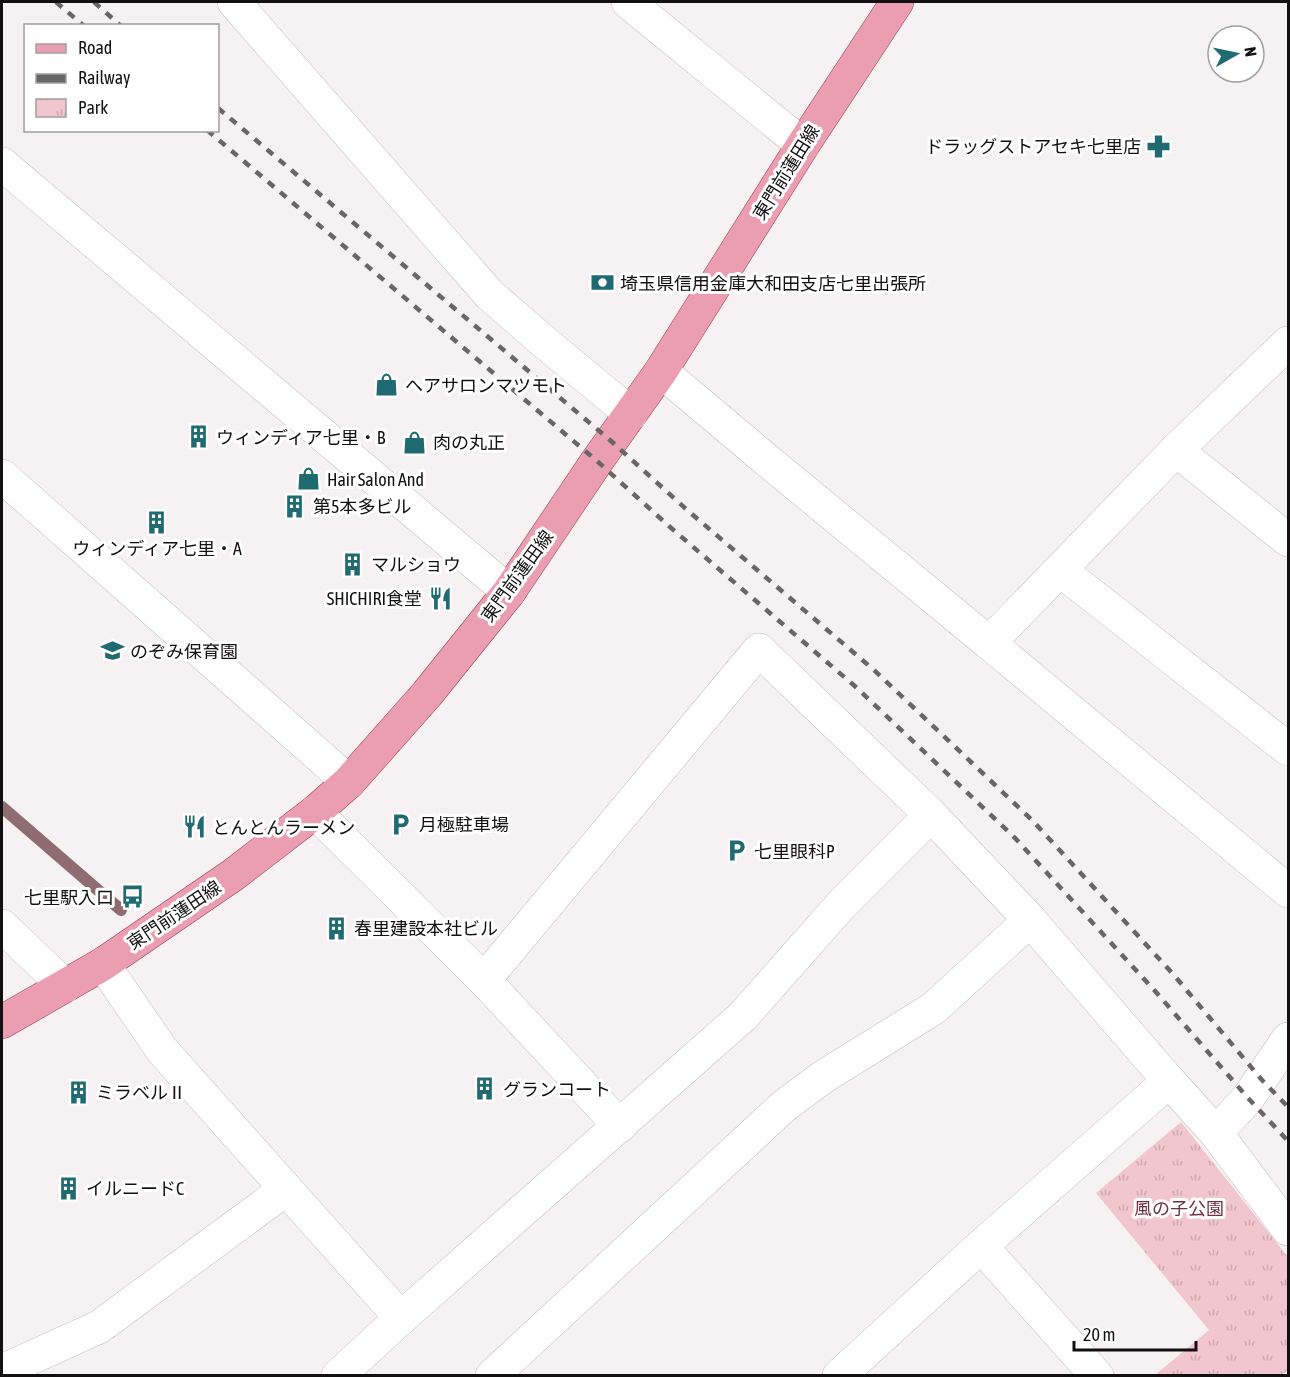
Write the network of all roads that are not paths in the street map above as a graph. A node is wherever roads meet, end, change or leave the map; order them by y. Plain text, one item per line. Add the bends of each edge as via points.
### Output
1 (234, 2) edge
2 (627, 2) edge
3 (897, 2) edge
4 (803, 145) junction
5 (2, 164) edge
6 (1288, 343) edge
7 (661, 371) junction
8 (631, 414) junction
9 (1176, 450) junction
10 (2, 476) edge
11 (1288, 540) edge
12 (1060, 570) junction
13 (509, 592) junction
14 (989, 643) junction
15 (1288, 750) edge
16 (349, 782) junction
17 (315, 812) junction
18 (931, 815) junction
19 (1288, 891) edge
20 (1030, 920) junction
21 (2, 926) edge
22 (103, 964) junction
23 (484, 980) junction
24 (65, 986) junction
25 (2, 1022) edge
26 (1288, 1039) edge
27 (1169, 1081) junction
28 (620, 1126) junction
29 (1216, 1133) junction
30 (286, 1189) junction
31 (1288, 1229) edge
32 (981, 1246) junction
33 (401, 1318) junction
34 (2, 1371) edge
35 (498, 1374) edge
36 (338, 1376) edge
37 (839, 1376) edge
38 (1097, 1376) edge

1 - 8 street via 489,294
2 - 4 street
3 - 4 main road, 東門前蓮田線
4 - 7 main road, 東門前蓮田線
5 - 13 street
6 - 9 street
7 - 8 main road, 東門前蓮田線
7 - 14 street
8 - 13 main road, 東門前蓮田線
9 - 11 street
9 - 12 street
10 - 16 street
12 - 14 street
12 - 15 street
13 - 16 main road, 東門前蓮田線 via 428,694
14 - 19 street
16 - 17 main road, 東門前蓮田線
17 - 22 main road, 東門前蓮田線 via 233,875
17 - 23 street
18 - 20 street
18 - 23 street via 759,650
18 - 28 street via 842,904 743,1016
20 - 27 street
20 - 35 street via 934,1008 784,1106
21 - 24 street
22 - 24 main road, 東門前蓮田線
22 - 30 street via 162,1050
23 - 28 street
24 - 25 main road, 東門前蓮田線
26 - 29 street via 1248,1098
27 - 29 street
27 - 32 street
28 - 33 street
29 - 31 street
30 - 33 street
30 - 34 street via 99,1327
32 - 37 street
32 - 38 street
33 - 36 street

